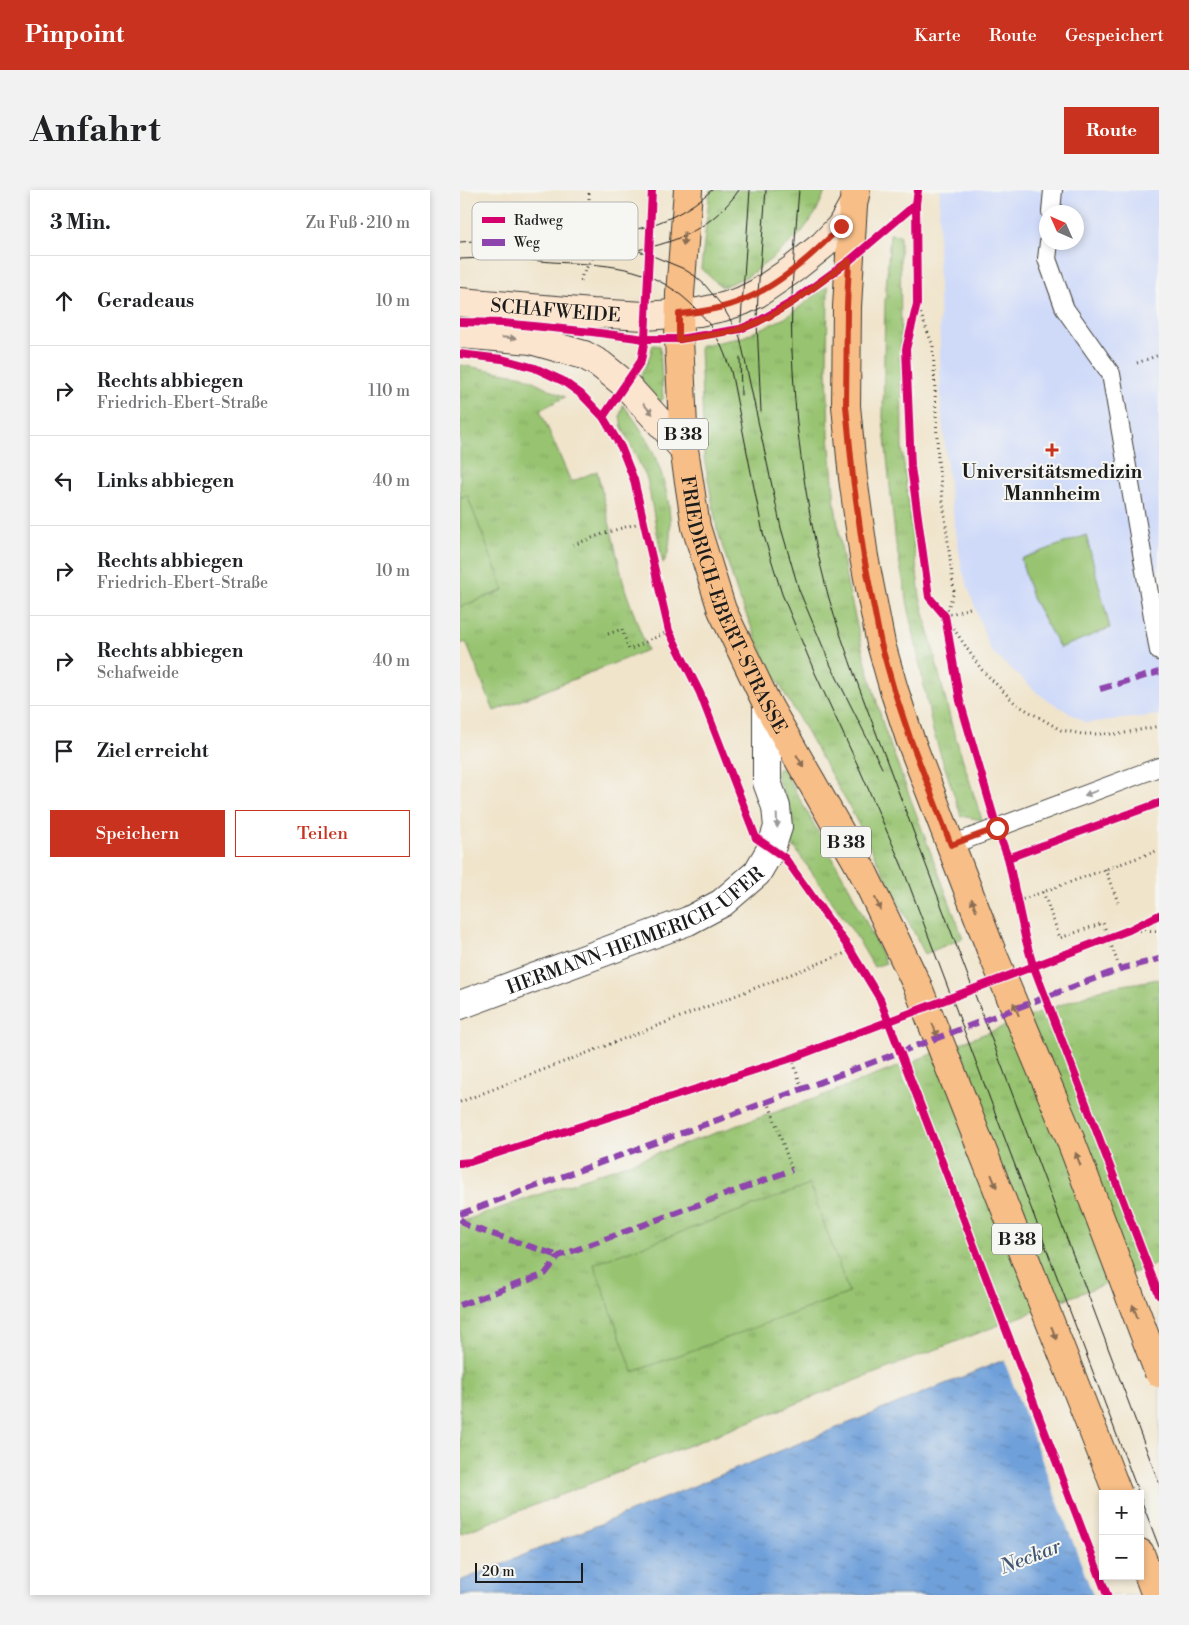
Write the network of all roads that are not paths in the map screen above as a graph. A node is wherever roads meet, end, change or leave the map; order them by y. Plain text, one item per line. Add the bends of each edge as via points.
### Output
1 (688, 190) edge
2 (1053, 190) edge
3 (855, 198) edge
4 (1052, 205) edge
5 (1048, 250) edge
6 (460, 302) edge
7 (679, 314) junction
8 (460, 334) edge
9 (684, 449) junction
10 (1159, 651) edge
11 (767, 704) junction
12 (1159, 767) edge
13 (951, 845) junction
14 (460, 1005) edge
15 (1159, 1373) edge
16 (1116, 1490) edge
17 (1144, 1564) edge
18 (1156, 1595) edge

1 -> 7 main road, FRIEDRICH-EBERT-STRASSE / B 38
2 - 4 lane
3 - 7 main road, SCHAFWEIDE via 841,226 823,245 758,293 723,307
3 - 13 main road via 847,307 846,406 864,557 881,644 894,690
5 - 10 lane via 1047,259 1065,308 1111,374
6 - 7 main road, SCHAFWEIDE via 645,316
7 - 9 main road, FRIEDRICH-EBERT-STRASSE / B 38
8 -> 9 main road via 531,340 584,355 626,385
9 - 11 main road, FRIEDRICH-EBERT-STRASSE / B 38 via 696,527 722,610
11 -> 14 street, HERMANN-HEIMERICH-UFER via 767,782 776,807 778,827 771,849 757,873 722,903 688,921
11 -> 16 main road, FRIEDRICH-EBERT-STRASSE / B 38, bridge via 863,872 917,985
12 -> 13 lane
15 -> 13 main road, bridge via 1069,1136
17 - 18 main road

